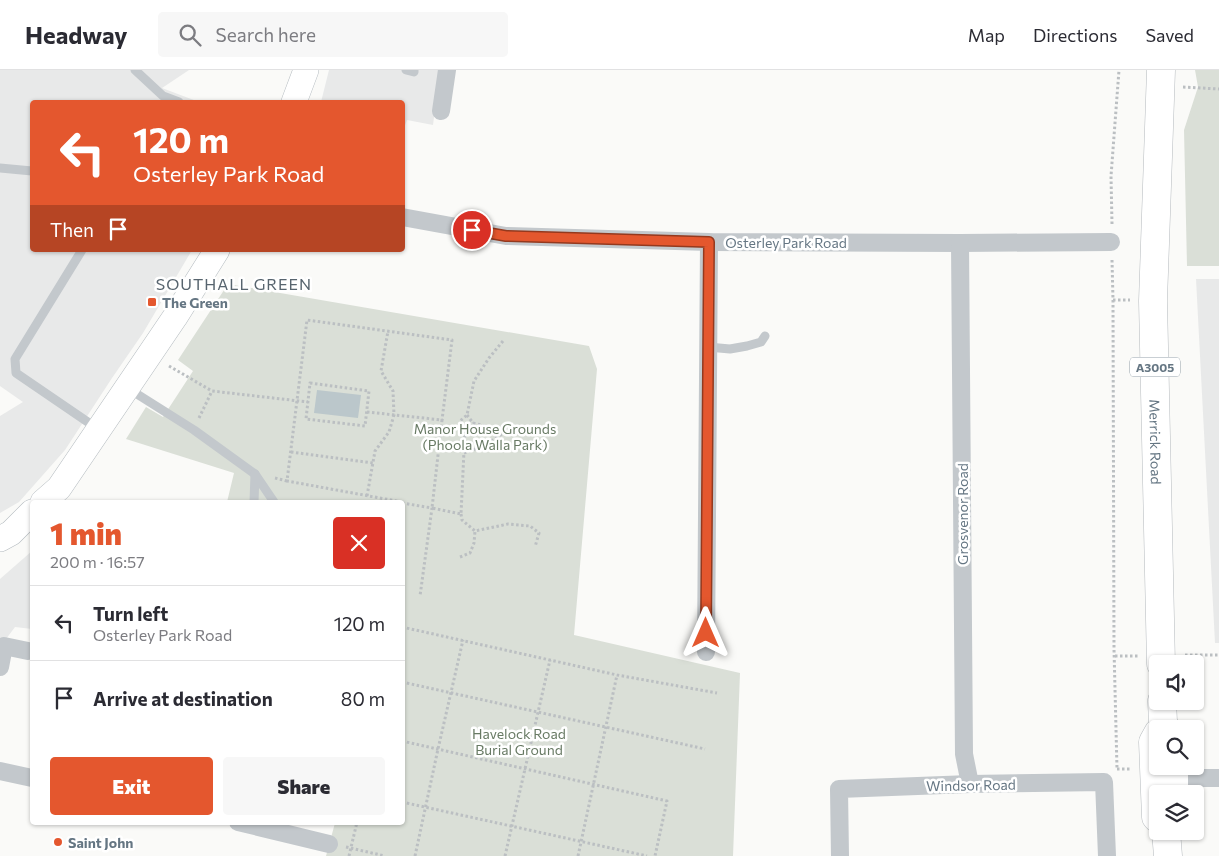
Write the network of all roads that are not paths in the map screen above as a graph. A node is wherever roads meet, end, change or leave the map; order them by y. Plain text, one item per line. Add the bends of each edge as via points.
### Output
1 (135, 70) edge
2 (306, 70) edge
3 (406, 70) edge
4 (414, 70) edge
5 (447, 70) edge
6 (1160, 78) edge
7 (174, 100) edge
8 (295, 100) edge
9 (441, 111) dead end
10 (0, 168) edge
11 (30, 170) edge
12 (405, 218) edge
13 (709, 242) junction
14 (1111, 242) dead end
15 (960, 243) junction
16 (81, 252) edge
17 (216, 252) edge
18 (765, 336) dead end
19 (708, 347) junction
20 (126, 388) junction
21 (99, 430) junction
22 (255, 474) junction
23 (45, 500) edge
24 (254, 500) edge
25 (273, 500) edge
26 (30, 514) edge
27 (0, 539) edge
28 (28, 651) dead end
29 (706, 652) dead end
30 (1160, 655) edge
31 (0, 667) edge
32 (0, 771) edge
33 (30, 778) edge
34 (1219, 778) edge
35 (1180, 781) edge
36 (970, 784) junction
37 (250, 825) edge
38 (1167, 840) edge
39 (329, 844) road end
40 (840, 856) edge
41 (1106, 856) edge
42 (1168, 856) edge

1 - 7 lane via 163,96
2 - 8 street
3 - 4 lane
5 - 9 street
6 - 30 main road, Merrick Road / A3005 via 1153,301
10 - 11 lane
12 - 13 street, Osterley Park Road via 506,236
13 - 15 street, Osterley Park Road
13 - 19 street
14 - 15 street, Osterley Park Road
15 - 36 street, Grosvenor Road via 964,754
16 - 21 lane via 14,359 16,373
17 - 20 street
18 - 19 lane via 761,342 748,346 730,349
19 - 29 street
20 - 21 street
20 - 22 lane via 194,430
21 - 23 street via 59,488
22 - 24 lane
22 - 25 lane
26 - 27 street
28 - 31 street via 4,646
32 - 33 street
34 - 35 street
36 - 40 street, Windsor Road via 839,789
36 - 41 street, Windsor Road via 1104,782
37 - 39 street
38 - 42 main road

